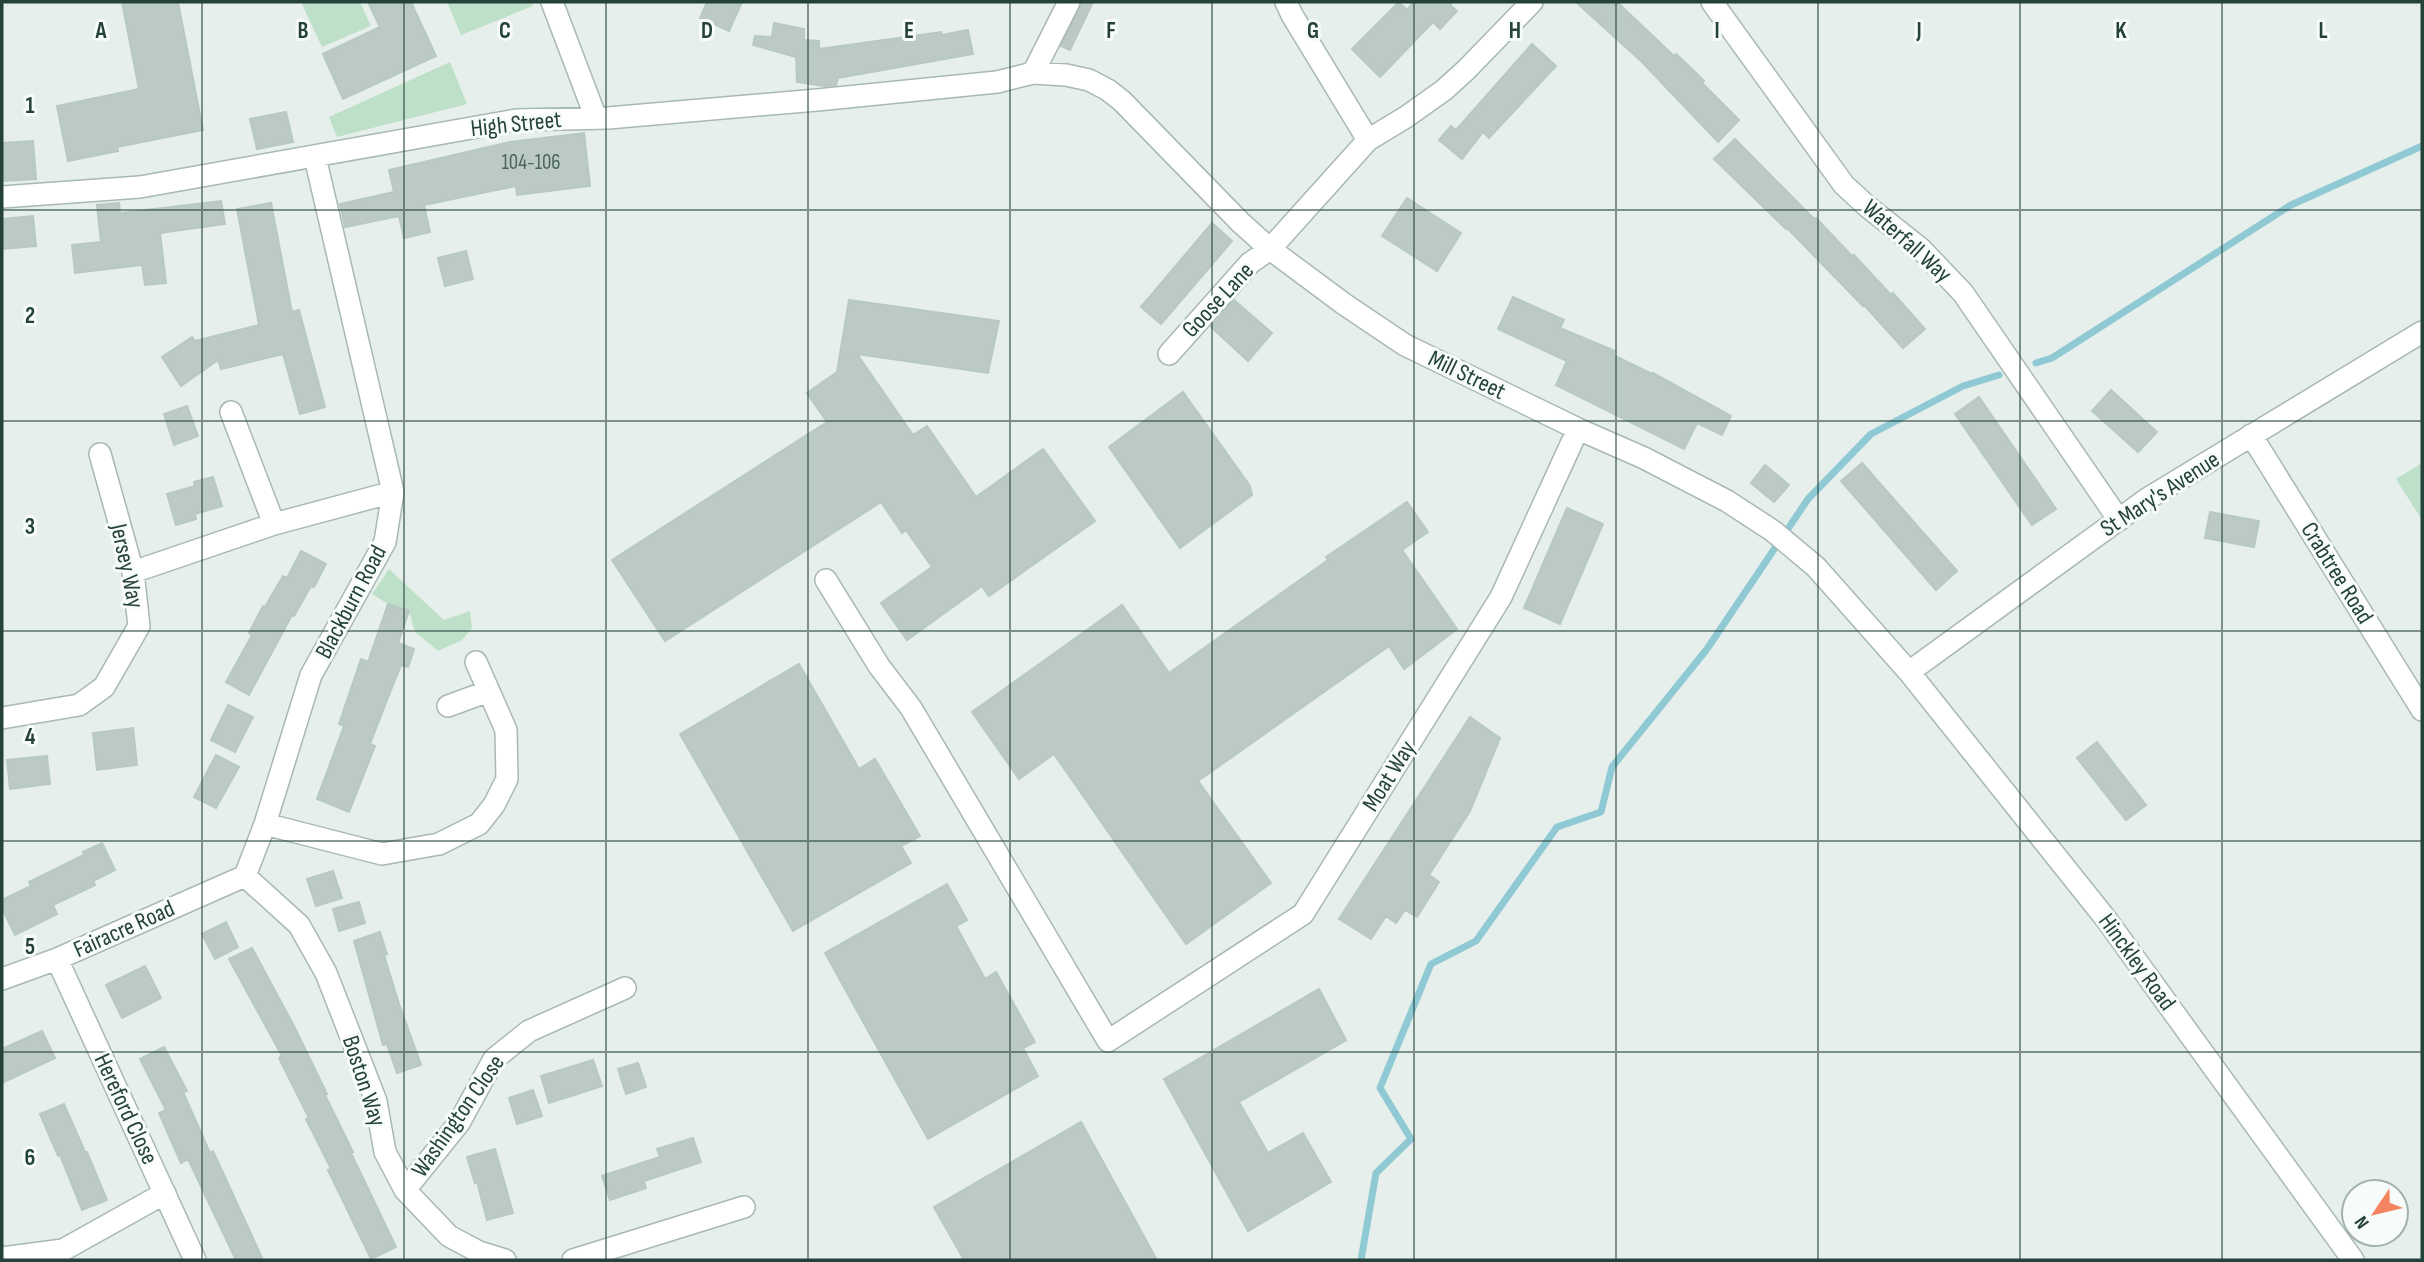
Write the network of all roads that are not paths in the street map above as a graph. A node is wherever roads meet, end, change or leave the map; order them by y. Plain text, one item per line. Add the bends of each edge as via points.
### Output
1 (552, 2) edge
2 (1069, 2) edge
3 (1286, 2) edge
4 (1532, 2) edge
5 (1712, 2) edge
6 (1033, 73) junction
7 (596, 118) junction
8 (1368, 140) junction
9 (315, 156) junction
10 (2, 197) edge
11 (1270, 249) junction
12 (2422, 332) edge
13 (1169, 354) dead end
14 (231, 412) dead end
15 (1578, 429) junction
16 (2251, 435) junction
17 (100, 454) dead end
18 (393, 492) junction
19 (2119, 520) junction
20 (274, 524) junction
21 (133, 572) junction
22 (826, 580) dead end
23 (476, 662) dead end
24 (1909, 672) junction
25 (489, 691) junction
26 (449, 706) dead end
27 (2422, 710) edge
28 (2, 719) edge
29 (265, 824) junction
30 (245, 876) junction
31 (57, 959) junction
32 (2, 979) edge
33 (625, 988) dead end
34 (405, 1190) junction
35 (165, 1193) junction
36 (744, 1206) dead end
37 (642, 1250) edge
38 (2, 1258) edge
39 (195, 1260) edge
40 (505, 1260) edge
41 (573, 1260) edge
42 (2353, 1260) edge

1 - 7 street
2 - 6 street
3 - 8 street
4 - 8 street, Goose Lane via 1444,90
5 - 19 street, Waterfall Way via 1844,185 1921,249 1963,293
6 - 7 street, High Street via 936,89
6 - 11 street, Mill Street via 1089,80 1108,90
7 - 9 street, High Street via 516,120
8 - 11 street, Goose Lane
9 - 10 street, High Street via 140,187
9 - 18 street, Blackburn Road
11 - 13 street, Goose Lane via 1250,263
11 - 15 street, Mill Street via 1405,345
12 - 16 street, St Mary's Avenue
14 - 20 street
15 - 22 street, Moat Way via 1501,597 1303,914 1108,1041 911,708 879,667
15 - 24 street, Mill Street via 1727,501 1773,531 1816,567
16 - 19 street, St Mary's Avenue
16 - 27 street, Crabtree Road
17 - 21 street, Jersey Way
18 - 20 street
18 - 29 street, Blackburn Road via 385,542 311,675
19 - 24 street, St Mary's Avenue
20 - 21 street
21 - 28 street, Jersey Way via 139,626 104,687 79,705
23 - 25 street
24 - 42 street, Hinckley Road via 2106,919
25 - 26 street
25 - 29 street via 506,730 507,779 479,824 439,844 382,854
29 - 30 street, Blackburn Road
30 - 31 street, Fairacre Road
30 - 34 street, Boston Way via 299,925 326,973 376,1101 385,1152
31 - 32 street, Fairacre Road
31 - 35 street, Hereford Close
33 - 34 street, Washington Close via 529,1031 494,1059 459,1123
34 - 40 street, Boston Way via 449,1236
35 - 38 street via 63,1250
35 - 39 street, Hereford Close
36 - 37 street
37 - 41 street

